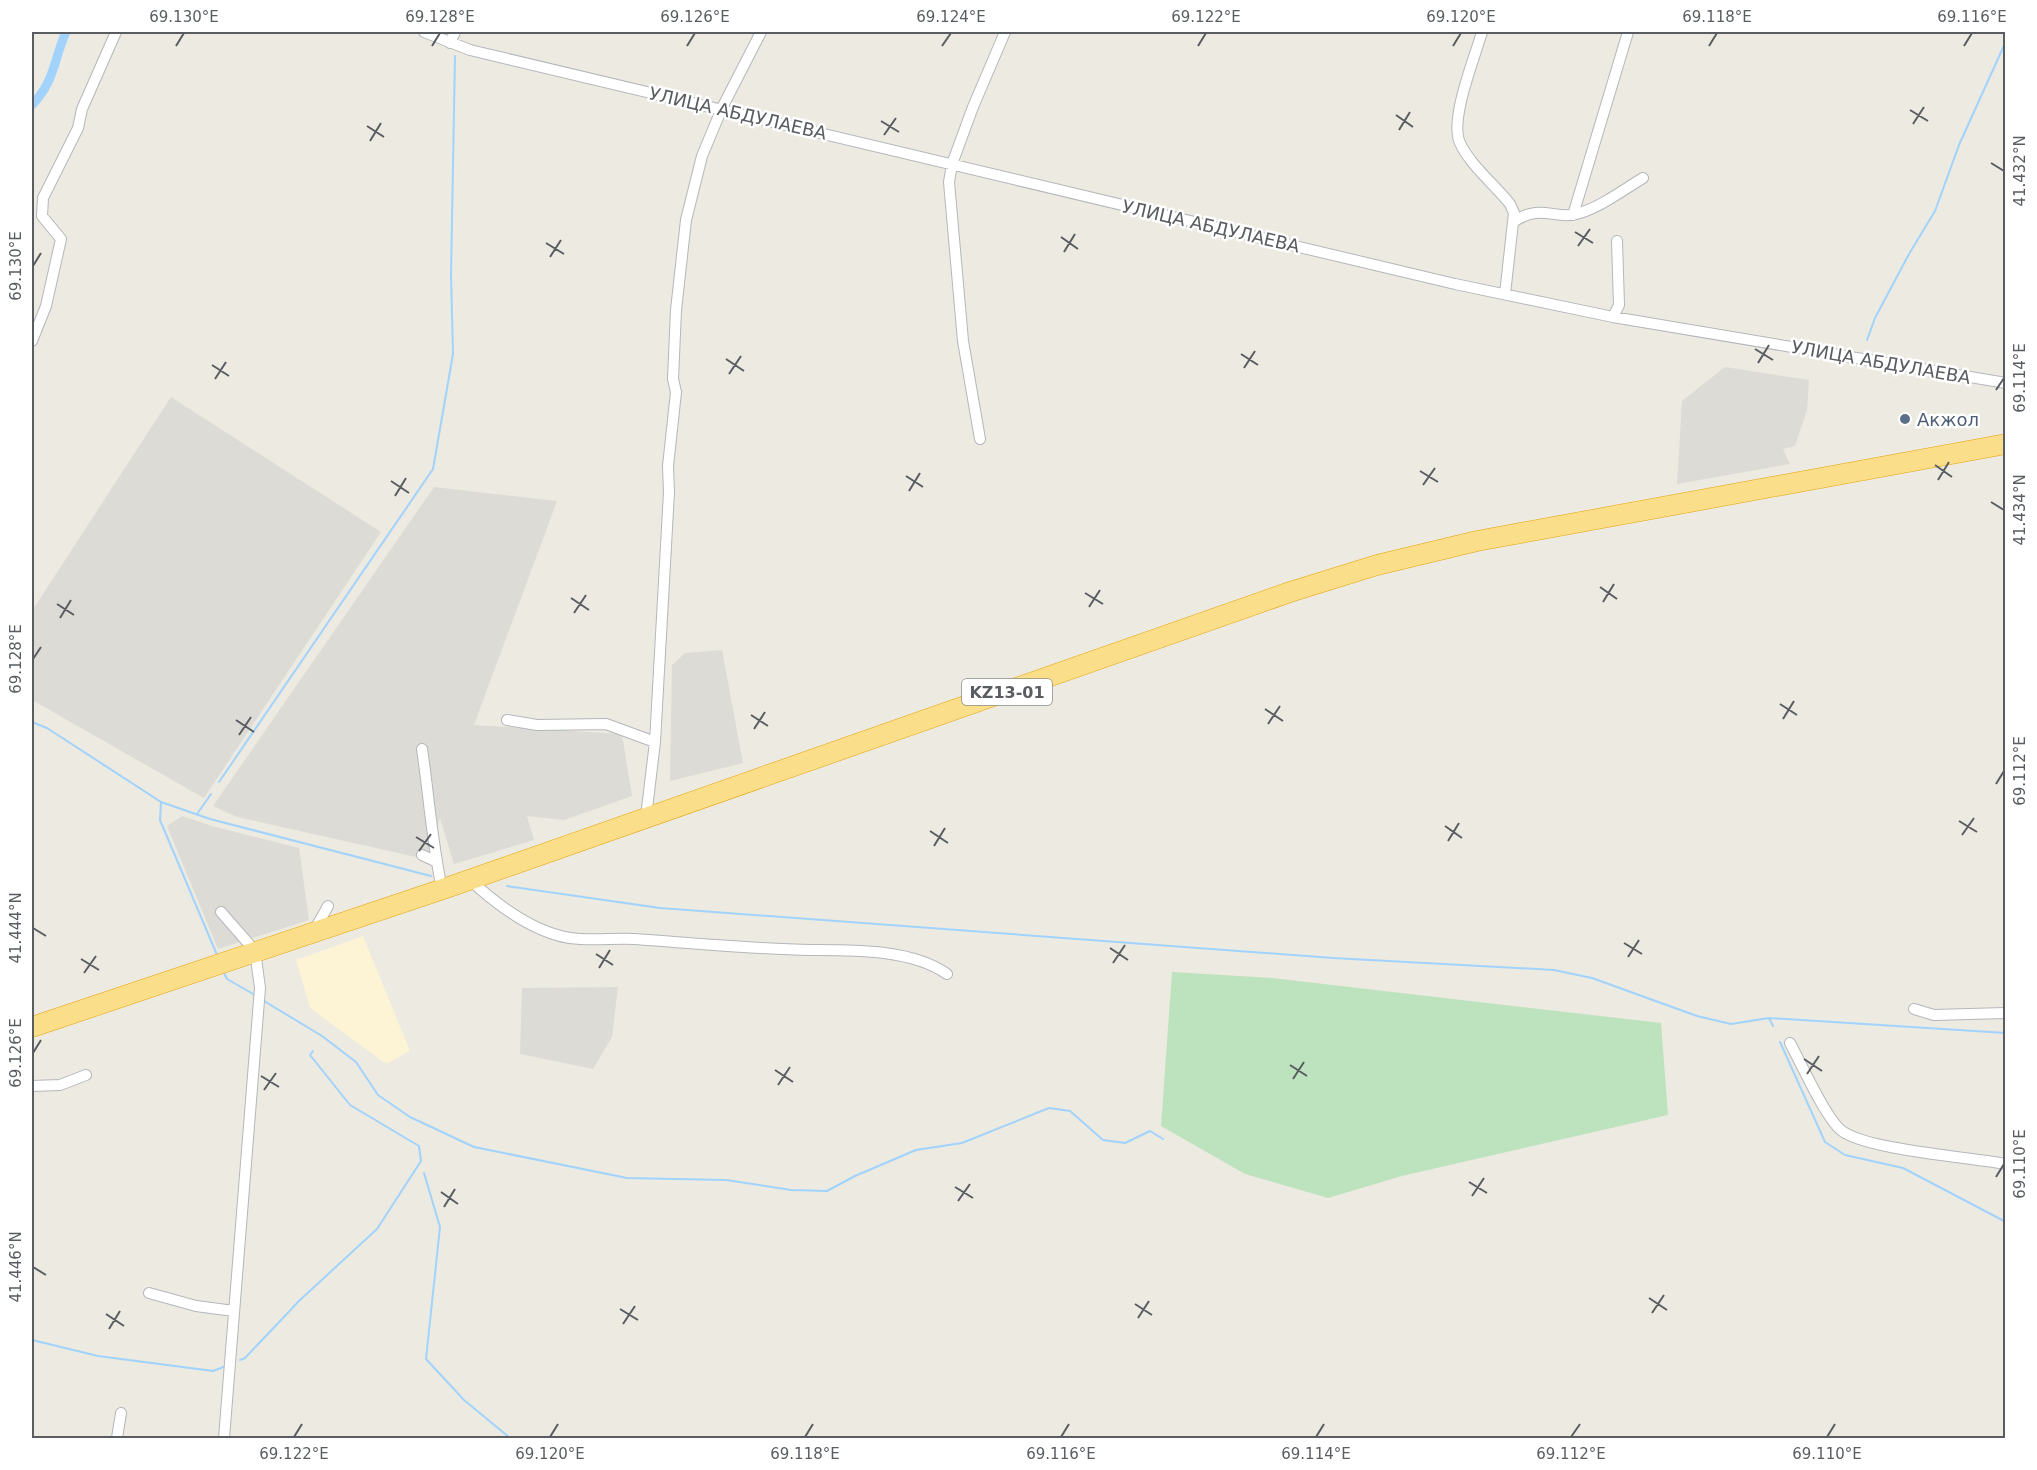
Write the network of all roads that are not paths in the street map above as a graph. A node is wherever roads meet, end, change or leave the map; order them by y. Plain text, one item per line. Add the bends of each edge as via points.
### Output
1 (116, 32) edge
2 (424, 32) edge
3 (455, 32) edge
4 (761, 32) edge
5 (1005, 32) edge
6 (1482, 32) edge
7 (1628, 32) edge
8 (450, 43) junction
9 (722, 108) junction
10 (952, 164) junction
11 (1643, 178) dead end
12 (1573, 215) junction
13 (1515, 221) junction
14 (1617, 241) dead end
15 (1505, 294) junction
16 (1613, 317) junction
17 (32, 341) edge
18 (2006, 383) edge
19 (980, 439) dead end
20 (2006, 444) edge
21 (507, 720) dead end
22 (655, 742) junction
23 (422, 749) dead end
24 (646, 817) junction
25 (422, 855) dead end
26 (435, 861) junction
27 (469, 879) junction
28 (442, 889) junction
29 (328, 906) dead end
30 (221, 912) dead end
31 (314, 931) junction
32 (255, 951) junction
33 (947, 975) dead end
34 (1914, 1009) dead end
35 (2006, 1013) edge
36 (32, 1027) edge
37 (1790, 1043) dead end
38 (86, 1075) dead end
39 (32, 1086) edge
40 (2006, 1164) edge
41 (149, 1293) dead end
42 (234, 1311) junction
43 (121, 1413) dead end
44 (117, 1438) edge
45 (224, 1438) edge

1 - 17 street via 82,109 78,128 43,198 42,216 62,240 46,306
2 - 8 street, УЛИЦА АБДУЛАЕВА
3 - 8 street
4 - 9 street
5 - 10 street
6 - 13 street via 1460,109 1458,136 1466,152 1510,204
7 - 12 street
8 - 9 street, УЛИЦА АБДУЛАЕВА
9 - 10 street, УЛИЦА АБДУЛАЕВА
9 - 22 street via 692,192 676,310 676,392 668,466
10 - 15 street, УЛИЦА АБДУЛАЕВА
10 - 19 street via 949,182 963,341
11 - 12 street
12 - 13 street via 1540,211
13 - 15 street
14 - 16 street via 1618,305
15 - 16 street, УЛИЦА АБДУЛАЕВА
16 - 18 street, УЛИЦА АБДУЛАЕВА
20 - 24 highway, KZ13-01 via 1526,531 1377,565
21 - 22 street via 537,725 606,724
22 - 24 street
23 - 26 street
24 - 27 highway, KZ13-01
25 - 26 street
26 - 28 street
27 - 28 highway, KZ13-01
27 - 33 street via 522,920 570,938 744,949 864,950 932,964
28 - 31 highway, KZ13-01
29 - 31 street
30 - 32 street
31 - 32 highway, KZ13-01
32 - 36 highway, KZ13-01
32 - 42 street via 260,988
34 - 35 street via 1934,1015
37 - 40 street via 1842,1131 1871,1143
38 - 39 street via 60,1085
41 - 42 street
42 - 45 street
43 - 44 street

